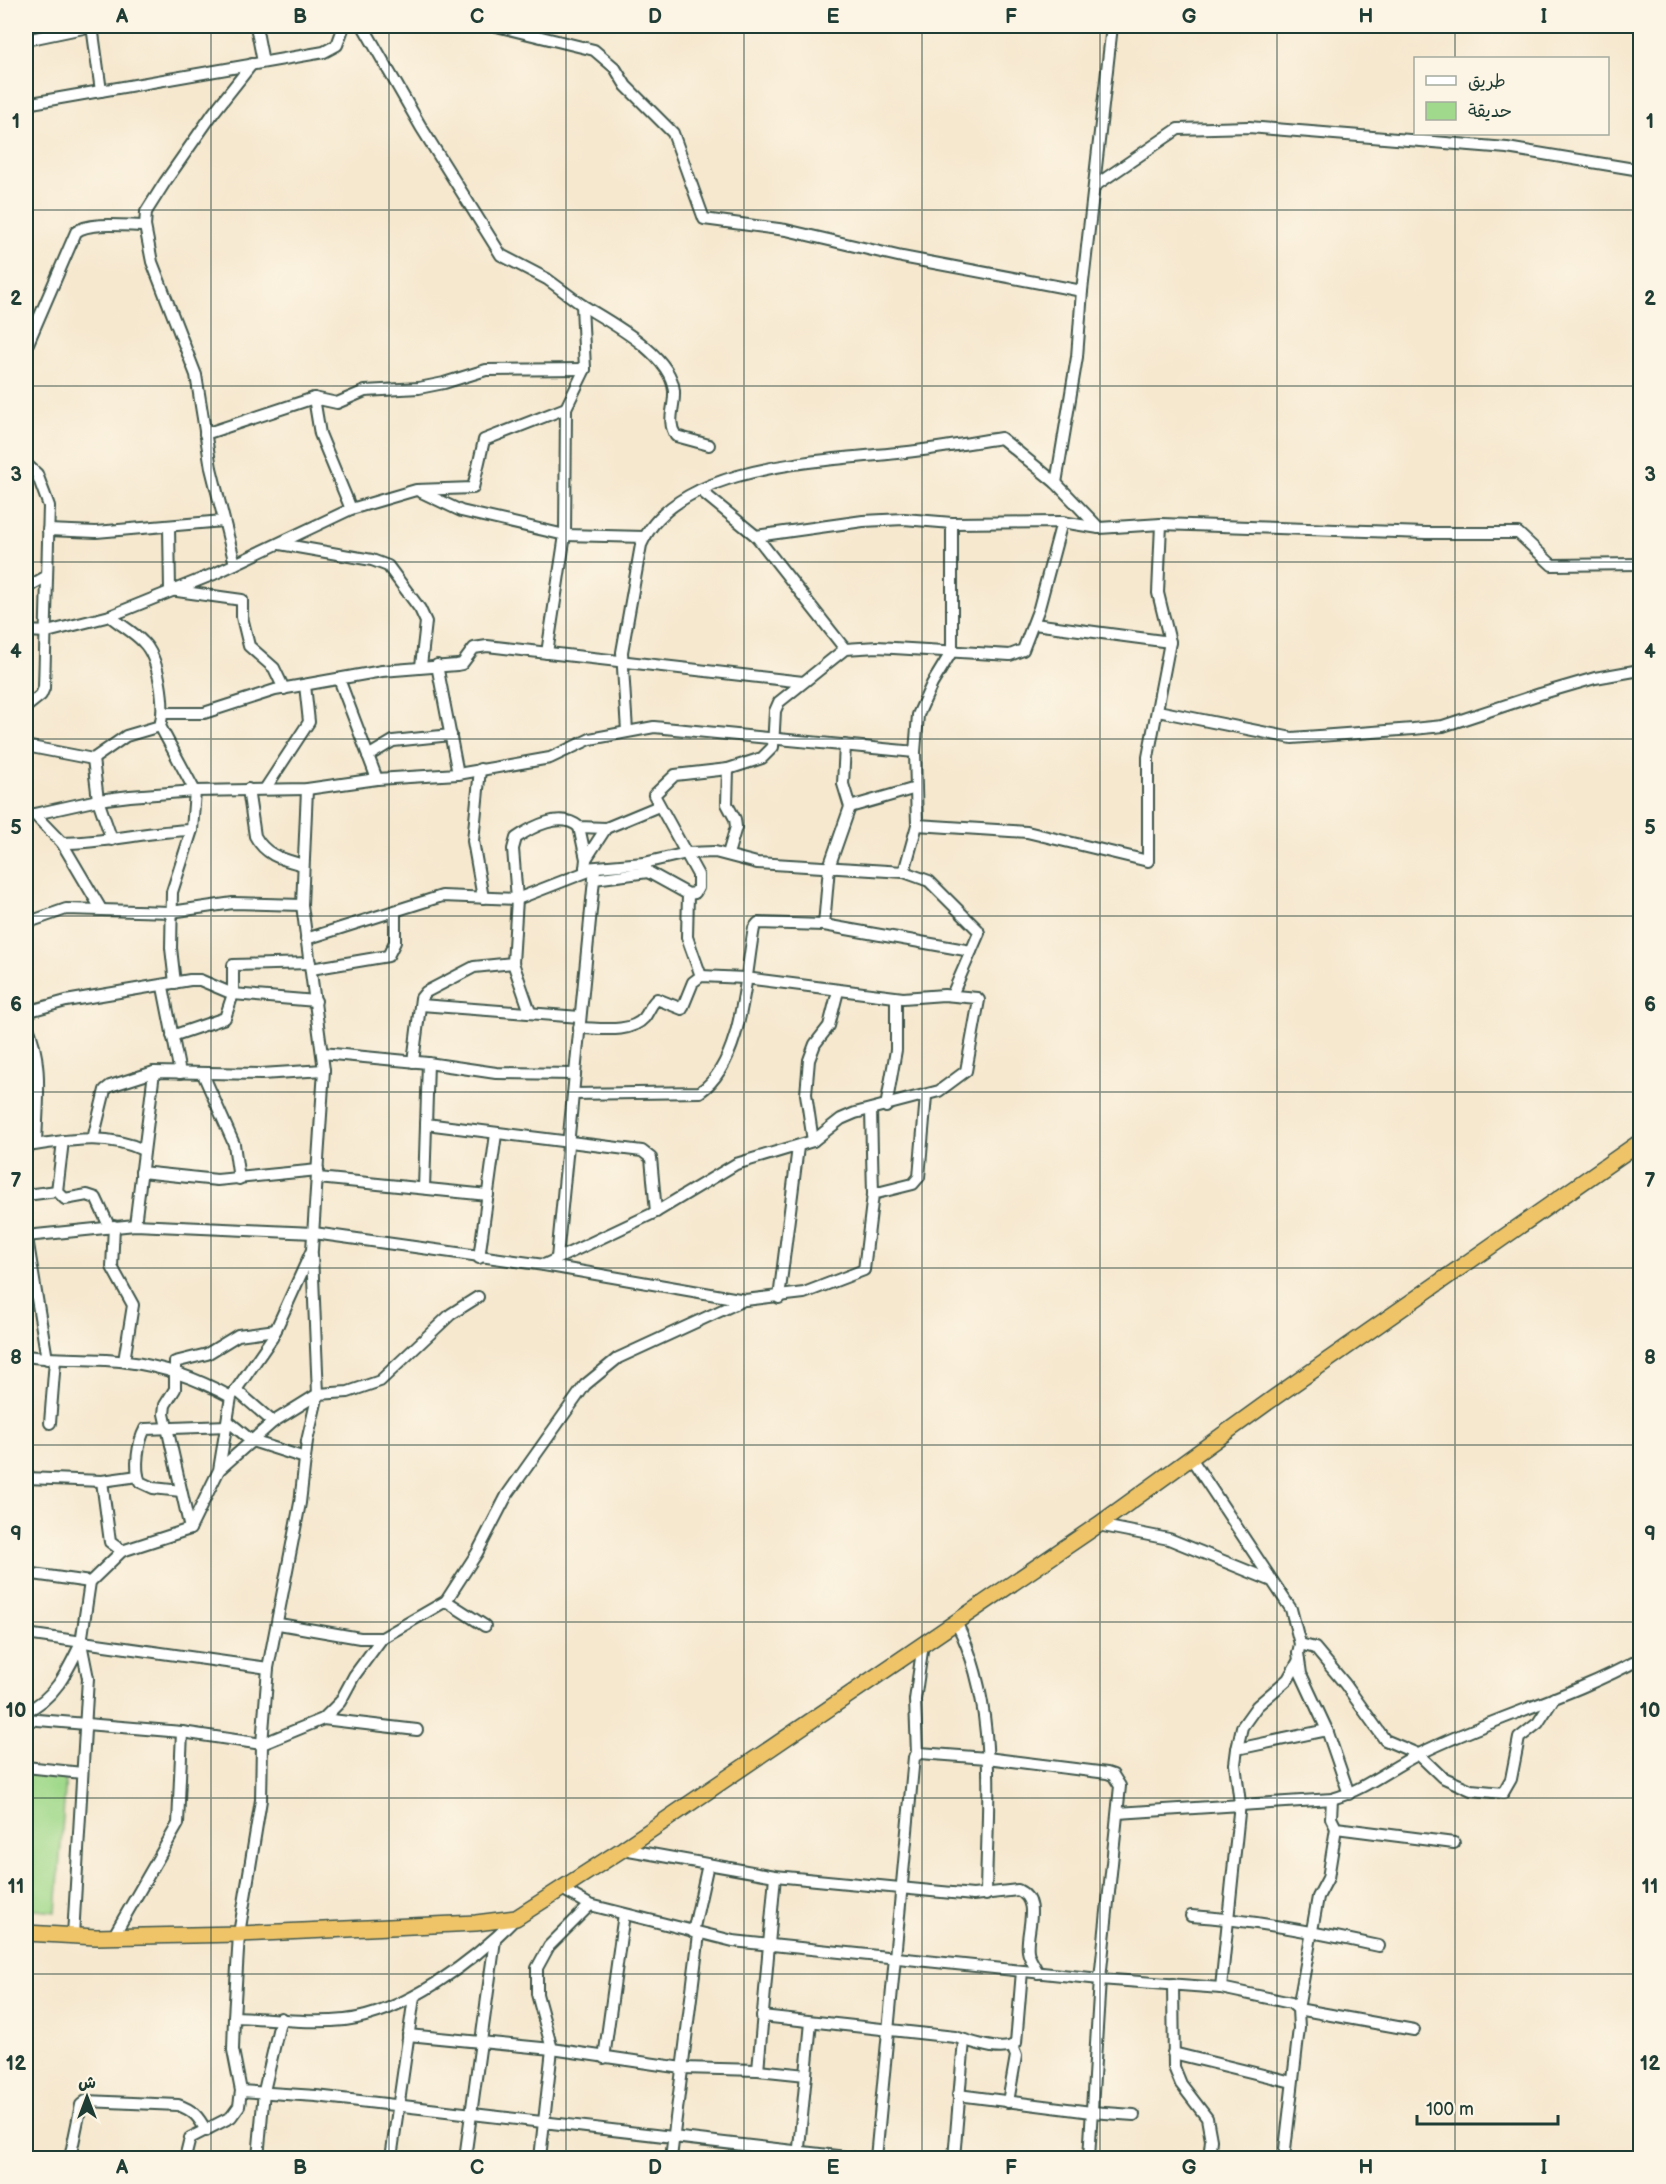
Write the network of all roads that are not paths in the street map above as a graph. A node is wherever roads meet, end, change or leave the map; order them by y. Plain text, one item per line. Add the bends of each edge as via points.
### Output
1 (93, 26) edge
2 (256, 26) edge
3 (344, 26) edge
4 (363, 26) edge
5 (495, 26) edge
6 (1112, 26) edge
7 (26, 40) edge
8 (264, 62) junction
9 (252, 64) junction
10 (101, 91) junction
11 (26, 104) edge
12 (1641, 173) edge
13 (1096, 185) junction
14 (145, 225) junction
15 (1082, 291) junction
16 (582, 305) junction
17 (26, 348) edge
18 (585, 369) junction
19 (314, 398) junction
20 (567, 408) junction
21 (205, 434) junction
22 (709, 444) dead end
23 (26, 464) edge
24 (1056, 483) junction
25 (416, 490) junction
26 (700, 490) junction
27 (351, 509) junction
28 (223, 521) junction
29 (1062, 522) junction
30 (952, 523) junction
31 (1161, 524) junction
32 (169, 526) junction
33 (1099, 528) junction
34 (48, 530) junction
35 (565, 536) junction
36 (756, 536) junction
37 (645, 537) junction
38 (280, 544) junction
39 (235, 564) junction
40 (1641, 564) edge
41 (47, 576) junction
42 (26, 588) edge
43 (170, 590) junction
44 (110, 616) junction
45 (1034, 624) junction
46 (26, 631) edge
47 (47, 632) junction
48 (1170, 642) junction
49 (845, 649) junction
50 (952, 651) junction
51 (547, 652) junction
52 (622, 662) junction
53 (437, 665) junction
54 (421, 666) junction
55 (1641, 669) edge
56 (339, 679) junction
57 (802, 682) junction
58 (305, 685) junction
59 (284, 689) junction
60 (26, 707) edge
61 (1158, 711) junction
62 (164, 713) junction
63 (160, 726) junction
64 (627, 731) junction
65 (451, 735) junction
66 (773, 740) junction
67 (26, 746) edge
68 (845, 746) junction
69 (915, 752) junction
70 (368, 756) junction
71 (93, 759) junction
72 (480, 769) junction
73 (728, 769) junction
74 (458, 774) junction
75 (377, 779) junction
76 (916, 788) junction
77 (248, 789) junction
78 (265, 789) junction
79 (307, 789) junction
80 (195, 791) junction
81 (98, 800) junction
82 (659, 806) junction
83 (850, 807) junction
84 (30, 815) edge
85 (917, 825) junction
86 (579, 827) junction
87 (606, 828) junction
88 (192, 830) junction
89 (112, 840) junction
90 (62, 843) junction
91 (687, 853) junction
92 (728, 854) junction
93 (303, 865) junction
94 (646, 867) junction
95 (829, 867) junction
96 (590, 869) junction
97 (904, 872) junction
98 (688, 894) junction
99 (483, 898) junction
100 (517, 899) junction
101 (302, 905) junction
102 (101, 909) junction
103 (171, 912) junction
104 (395, 912) junction
105 (26, 923) edge
106 (824, 925) junction
107 (306, 939) junction
108 (971, 951) junction
109 (513, 963) junction
110 (311, 966) junction
111 (701, 976) junction
112 (745, 978) junction
113 (175, 983) junction
114 (163, 987) junction
115 (838, 991) junction
116 (232, 994) junction
117 (952, 995) junction
118 (896, 998) junction
119 (316, 1001) junction
120 (421, 1005) junction
121 (26, 1012) edge
122 (530, 1012) junction
123 (26, 1023) edge
124 (580, 1023) junction
125 (172, 1036) junction
126 (322, 1053) junction
127 (413, 1062) junction
128 (428, 1063) junction
129 (324, 1070) junction
130 (154, 1072) junction
131 (180, 1073) junction
132 (203, 1074) junction
133 (575, 1074) junction
134 (573, 1094) junction
135 (926, 1096) junction
136 (886, 1107) junction
137 (871, 1110) junction
138 (426, 1124) junction
139 (496, 1134) junction
140 (93, 1139) junction
141 (63, 1141) junction
142 (813, 1141) junction
143 (568, 1142) junction
144 (1641, 1142) edge
145 (31, 1145) edge
146 (145, 1145) junction
147 (798, 1147) junction
148 (141, 1172) junction
149 (318, 1174) junction
150 (239, 1179) junction
151 (424, 1188) junction
152 (57, 1191) junction
153 (873, 1194) junction
154 (26, 1195) edge
155 (488, 1195) junction
156 (656, 1212) junction
157 (135, 1225) junction
158 (108, 1226) junction
159 (314, 1233) junction
160 (26, 1239) edge
161 (312, 1250) junction
162 (479, 1258) junction
163 (557, 1258) junction
164 (544, 1265) junction
165 (478, 1297) dead end
166 (779, 1298) junction
167 (745, 1300) junction
168 (276, 1330) junction
169 (26, 1356) edge
170 (51, 1360) junction
171 (124, 1361) junction
172 (174, 1374) junction
173 (233, 1394) junction
174 (318, 1394) junction
175 (273, 1422) junction
176 (50, 1423) dead end
177 (228, 1424) junction
178 (166, 1428) junction
179 (252, 1441) junction
180 (305, 1458) junction
181 (1191, 1458) junction
182 (219, 1470) junction
183 (138, 1476) junction
184 (26, 1478) edge
185 (102, 1481) junction
186 (181, 1491) junction
187 (1098, 1525) junction
188 (190, 1528) junction
189 (122, 1551) junction
190 (26, 1573) edge
191 (1270, 1580) junction
192 (90, 1582) junction
193 (446, 1601) junction
194 (957, 1622) junction
195 (279, 1624) junction
196 (485, 1626) dead end
197 (26, 1634) edge
198 (382, 1638) junction
199 (81, 1643) junction
200 (923, 1644) junction
201 (1300, 1644) junction
202 (1641, 1659) edge
203 (1299, 1660) junction
204 (268, 1668) junction
205 (1554, 1698) junction
206 (26, 1711) edge
207 (26, 1719) edge
208 (323, 1719) junction
209 (85, 1723) junction
210 (417, 1730) dead end
211 (1327, 1730) junction
212 (182, 1732) junction
213 (261, 1744) junction
214 (1238, 1749) junction
215 (917, 1754) junction
216 (1418, 1754) junction
217 (987, 1758) junction
218 (26, 1767) edge
219 (82, 1773) junction
220 (1349, 1794) junction
221 (1332, 1799) junction
222 (1240, 1803) junction
223 (1118, 1813) junction
224 (1336, 1828) junction
225 (1454, 1843) dead end
226 (623, 1849) junction
227 (708, 1863) junction
228 (775, 1876) junction
229 (902, 1888) junction
230 (562, 1889) junction
231 (986, 1894) junction
232 (590, 1905) junction
233 (624, 1914) junction
234 (1191, 1916) dead end
235 (516, 1918) junction
236 (1230, 1918) junction
237 (1312, 1931) junction
238 (26, 1933) edge
239 (696, 1933) junction
240 (239, 1934) junction
241 (72, 1936) junction
242 (114, 1937) junction
243 (495, 1940) junction
244 (767, 1944) junction
245 (1379, 1946) dead end
246 (896, 1958) junction
247 (1022, 1971) junction
248 (1038, 1973) junction
249 (1100, 1979) junction
250 (1173, 1984) junction
251 (1221, 1988) junction
252 (414, 1997) junction
253 (1298, 2009) junction
254 (762, 2016) junction
255 (234, 2017) junction
256 (281, 2018) junction
257 (811, 2022) junction
258 (888, 2030) junction
259 (1414, 2030) dead end
260 (408, 2035) junction
261 (964, 2040) junction
262 (481, 2041) junction
263 (1012, 2046) junction
264 (552, 2049) junction
265 (1173, 2053) junction
266 (604, 2058) junction
267 (682, 2068) junction
268 (758, 2070) junction
269 (806, 2075) junction
270 (1292, 2082) junction
271 (241, 2091) junction
272 (264, 2091) junction
273 (958, 2095) junction
274 (1008, 2102) junction
275 (397, 2105) junction
276 (1091, 2112) junction
277 (470, 2114) junction
278 (1134, 2115) dead end
279 (543, 2122) junction
280 (206, 2131) junction
281 (674, 2136) junction
282 (798, 2155) edge
283 (70, 2158) edge
284 (185, 2158) edge
285 (258, 2158) edge
286 (391, 2158) edge
287 (465, 2158) edge
288 (540, 2158) edge
289 (671, 2158) edge
290 (855, 2158) edge
291 (876, 2158) edge
292 (954, 2158) edge
293 (1089, 2158) edge
294 (1209, 2158) edge
295 (1284, 2158) edge

1 - 7 street
1 - 10 street
2 - 8 street
3 - 8 street via 337,45 324,52
4 - 16 street via 501,255 547,279
5 - 15 street via 594,50 615,68 626,86 673,133 704,219 786,230 902,258
6 - 13 street
8 - 9 street
9 - 10 street
9 - 14 street via 165,182 146,212
10 - 11 street
12 - 13 street via 1507,148 1249,127 1202,128 1178,129
13 - 15 street
14 - 17 street via 81,227 76,232
14 - 21 street via 152,262 196,375
15 - 24 street via 1077,357
16 - 18 street
16 - 22 street via 623,331 666,366 674,391 670,427 676,436
18 - 19 street via 486,370 419,388 365,391 337,403
18 - 20 street
19 - 21 street
19 - 27 street via 320,434
20 - 25 street via 484,440 473,488
20 - 35 street
21 - 28 street
23 - 34 street via 37,474 49,506
24 - 26 street via 1001,438 773,466
24 - 33 street
25 - 27 street
25 - 35 street via 460,511
26 - 36 street
26 - 37 street via 661,515
27 - 38 street
28 - 32 street
28 - 39 street
29 - 30 street
29 - 33 street
29 - 45 street
30 - 36 street via 863,521
30 - 50 street
31 - 33 street
31 - 40 street via 1518,533 1552,565
31 - 48 street via 1158,593
32 - 34 street via 96,532
32 - 43 street
34 - 41 street
35 - 37 street
35 - 51 street
36 - 49 street
37 - 52 street
38 - 39 street
38 - 54 street via 388,566 426,622
39 - 43 street
41 - 42 street
41 - 47 street
43 - 44 street
43 - 59 street via 242,600 249,646 274,668
44 - 47 street
44 - 62 street via 148,647
45 - 48 street
45 - 50 street via 1023,650 1016,654
46 - 47 street
47 - 60 street via 44,688
48 - 61 street
49 - 50 street
49 - 57 street
50 - 69 street via 921,706
51 - 52 street
51 - 53 street via 487,646 474,648 462,664
52 - 57 street
52 - 64 street
53 - 54 street
53 - 65 street
54 - 56 street
55 - 61 street via 1594,678 1443,726 1413,729 1292,738
56 - 58 street
56 - 70 street
57 - 66 street via 776,707
58 - 59 street
58 - 78 street via 309,722
59 - 62 street via 204,713
61 - 85 street via 1148,757 1148,861 1027,832
62 - 63 street
63 - 71 street via 126,736
63 - 80 street
64 - 66 street via 681,728
64 - 72 street via 590,739 550,758
65 - 70 street via 393,741
65 - 74 street
66 - 68 street
66 - 73 street via 772,750 762,758
67 - 71 street
68 - 69 street
68 - 83 street via 843,784
69 - 76 street
70 - 75 street
71 - 81 street
72 - 74 street
72 - 99 street via 473,841
73 - 82 street via 675,775 654,795
73 - 92 street via 727,804 736,827
74 - 75 street
75 - 79 street
76 - 83 street
76 - 85 street
77 - 78 street
77 - 80 street
77 - 93 street via 259,842 273,857
78 - 79 street
79 - 93 street
80 - 81 street
80 - 88 street
81 - 84 street
81 - 89 street
82 - 87 street
82 - 91 street
83 - 95 street
84 - 90 street
85 - 97 street
86 - 87 street
86 - 96 street
86 - 100 street via 568,820 543,824 516,838 513,849
87 - 96 street
88 - 89 street
88 - 103 street via 172,892
89 - 90 street
90 - 102 street
91 - 92 street
91 - 94 street
91 - 98 street via 698,881 695,893
92 - 95 street via 758,863
93 - 101 street
94 - 96 street
94 - 98 street
95 - 97 street
95 - 106 street
96 - 100 street
96 - 124 street
97 - 108 street via 929,881 975,926 979,933
98 - 111 street via 687,938
99 - 100 street
99 - 104 street via 442,896
100 - 109 street
101 - 103 street via 233,903
101 - 107 street
102 - 103 street
102 - 105 street via 66,909
103 - 113 street
104 - 107 street
104 - 110 street via 395,942 388,956
106 - 108 street
106 - 112 street via 758,923
107 - 110 street
108 - 117 street
109 - 120 street via 474,967 426,992
109 - 122 street
110 - 116 street via 237,963
110 - 119 street
111 - 112 street
111 - 124 street via 693,982 682,1009 657,999 644,1018 623,1028
112 - 115 street
112 - 134 street via 739,1023 727,1057 718,1075 700,1092
113 - 114 street
113 - 116 street via 200,980
114 - 121 street via 66,1001
114 - 125 street
115 - 118 street
115 - 142 street via 832,1018 809,1060 806,1094
116 - 119 street
116 - 125 street via 225,1018
117 - 118 street
117 - 135 street via 979,1000 968,1066 963,1076
118 - 136 street via 896,1050
119 - 126 street
120 - 122 street
120 - 127 street
122 - 124 street
123 - 145 street via 38,1065
124 - 133 street
125 - 131 street
126 - 127 street
126 - 129 street
127 - 128 street
128 - 133 street via 496,1073
128 - 138 street
129 - 132 street
129 - 149 street
130 - 131 street
130 - 140 street via 105,1090
130 - 146 street
131 - 132 street
132 - 150 street via 234,1144
133 - 134 street
134 - 143 street
135 - 136 street
135 - 153 street via 919,1177 913,1184
136 - 137 street
137 - 142 street via 841,1119
137 - 153 street
138 - 139 street
138 - 151 street
139 - 143 street
139 - 155 street
140 - 141 street
140 - 146 street
141 - 145 street
141 - 152 street
142 - 147 street
143 - 156 street via 649,1155
143 - 163 street
144 - 181 highway
146 - 148 street
147 - 156 street via 736,1164
147 - 166 street
148 - 150 street
148 - 157 street
149 - 150 street
149 - 151 street
149 - 159 street
151 - 155 street
152 - 154 street
152 - 158 street via 65,1200 87,1195 96,1198
153 - 166 street via 864,1270 804,1293
155 - 162 street
156 - 163 street
157 - 158 street
157 - 159 street
158 - 160 street
158 - 171 street via 112,1268 133,1305
159 - 161 street
159 - 162 street
160 - 170 street
161 - 168 street
161 - 174 street
162 - 164 street
163 - 164 street
164 - 167 street
165 - 174 street via 451,1314 380,1381 348,1392
166 - 167 street
167 - 193 street via 618,1358 585,1385 507,1496
168 - 172 street via 238,1335 201,1356 180,1359 175,1362
168 - 173 street
169 - 170 street
170 - 171 street
170 - 176 street
171 - 172 street
172 - 173 street
172 - 178 street via 175,1389 164,1409
173 - 175 street
173 - 177 street
174 - 175 street
174 - 180 street
175 - 179 street
177 - 178 street
177 - 179 street
177 - 182 street
178 - 183 street via 145,1429 140,1438
178 - 186 street
179 - 180 street
179 - 182 street
180 - 195 street
181 - 187 highway
181 - 191 street
182 - 188 street
183 - 185 street
183 - 186 street via 145,1486
184 - 185 street
185 - 189 street via 110,1542
186 - 188 street
187 - 191 street via 1169,1539
187 - 194 highway
188 - 189 street
189 - 192 street
190 - 192 street
191 - 201 street via 1291,1609
192 - 199 street
193 - 196 street
193 - 198 street
194 - 200 highway
194 - 217 street via 972,1653 984,1707
195 - 198 street
195 - 204 street
197 - 199 street
198 - 208 street via 340,1702
199 - 204 street
199 - 206 street via 61,1683
199 - 209 street via 88,1678
200 - 215 street via 915,1700
200 - 226 highway
201 - 203 street
201 - 216 street via 1315,1648 1385,1740
202 - 205 street via 1604,1679
203 - 211 street via 1301,1674
203 - 214 street via 1288,1679 1257,1706 1242,1727
204 - 213 street
205 - 216 street
205 - 216 street via 1538,1723 1519,1738 1511,1779 1503,1793 1470,1790 1442,1777
207 - 209 street
208 - 210 street
208 - 213 street
209 - 212 street
209 - 219 street
211 - 214 street
211 - 220 street
212 - 213 street
212 - 242 street via 178,1824
213 - 240 street via 261,1800
214 - 222 street via 1235,1764
215 - 217 street
215 - 229 street
216 - 220 street
217 - 223 street via 1113,1775 1120,1786
217 - 231 street
218 - 219 street
219 - 241 street
220 - 221 street
221 - 222 street
221 - 224 street via 1331,1818
222 - 223 street
222 - 236 street
223 - 249 street
224 - 225 street
224 - 237 street via 1328,1878 1318,1897
226 - 227 street
226 - 230 highway
227 - 228 street
227 - 239 street
228 - 229 street
228 - 244 street
229 - 231 street
229 - 246 street
230 - 232 street
230 - 235 highway
231 - 248 street via 1011,1889 1027,1897 1031,1913 1028,1949
232 - 233 street
232 - 264 street via 549,1946 537,1968 537,1994
233 - 239 street
233 - 266 street
234 - 236 street
235 - 240 highway
235 - 243 street
236 - 237 street
236 - 251 street
237 - 245 street
237 - 253 street
238 - 241 highway
239 - 244 street
239 - 267 street
240 - 242 highway
240 - 255 street
241 - 242 highway
243 - 252 street
243 - 262 street
244 - 246 street
244 - 254 street
246 - 247 street
246 - 258 street
247 - 248 street
247 - 263 street via 1016,2043
248 - 249 street
249 - 250 street
249 - 276 street
250 - 251 street
250 - 265 street
251 - 253 street via 1291,2003
252 - 256 street via 383,2011 345,2020
252 - 260 street
253 - 259 street
253 - 270 street
254 - 257 street
254 - 268 street
255 - 256 street
255 - 271 street via 233,2050
256 - 272 street
257 - 258 street
257 - 269 street
258 - 261 street
258 - 291 street
260 - 262 street
260 - 275 street
261 - 263 street via 981,2046
261 - 273 street
262 - 264 street
262 - 277 street
263 - 274 street via 1016,2056
264 - 266 street
264 - 279 street
265 - 270 street
265 - 294 street via 1176,2075 1207,2118
266 - 267 street
267 - 268 street
267 - 281 street
268 - 269 street
269 - 282 street
270 - 295 street
271 - 272 street
271 - 280 street via 239,2106 231,2117
272 - 275 street
272 - 285 street
273 - 274 street
273 - 292 street
274 - 276 street
275 - 277 street
275 - 286 street
276 - 278 street
276 - 293 street
277 - 279 street
277 - 287 street
279 - 281 street
279 - 288 street
280 - 283 street via 189,2108 178,2105 86,2102 81,2105
280 - 284 street via 190,2138
281 - 282 street
281 - 289 street
282 - 290 street

